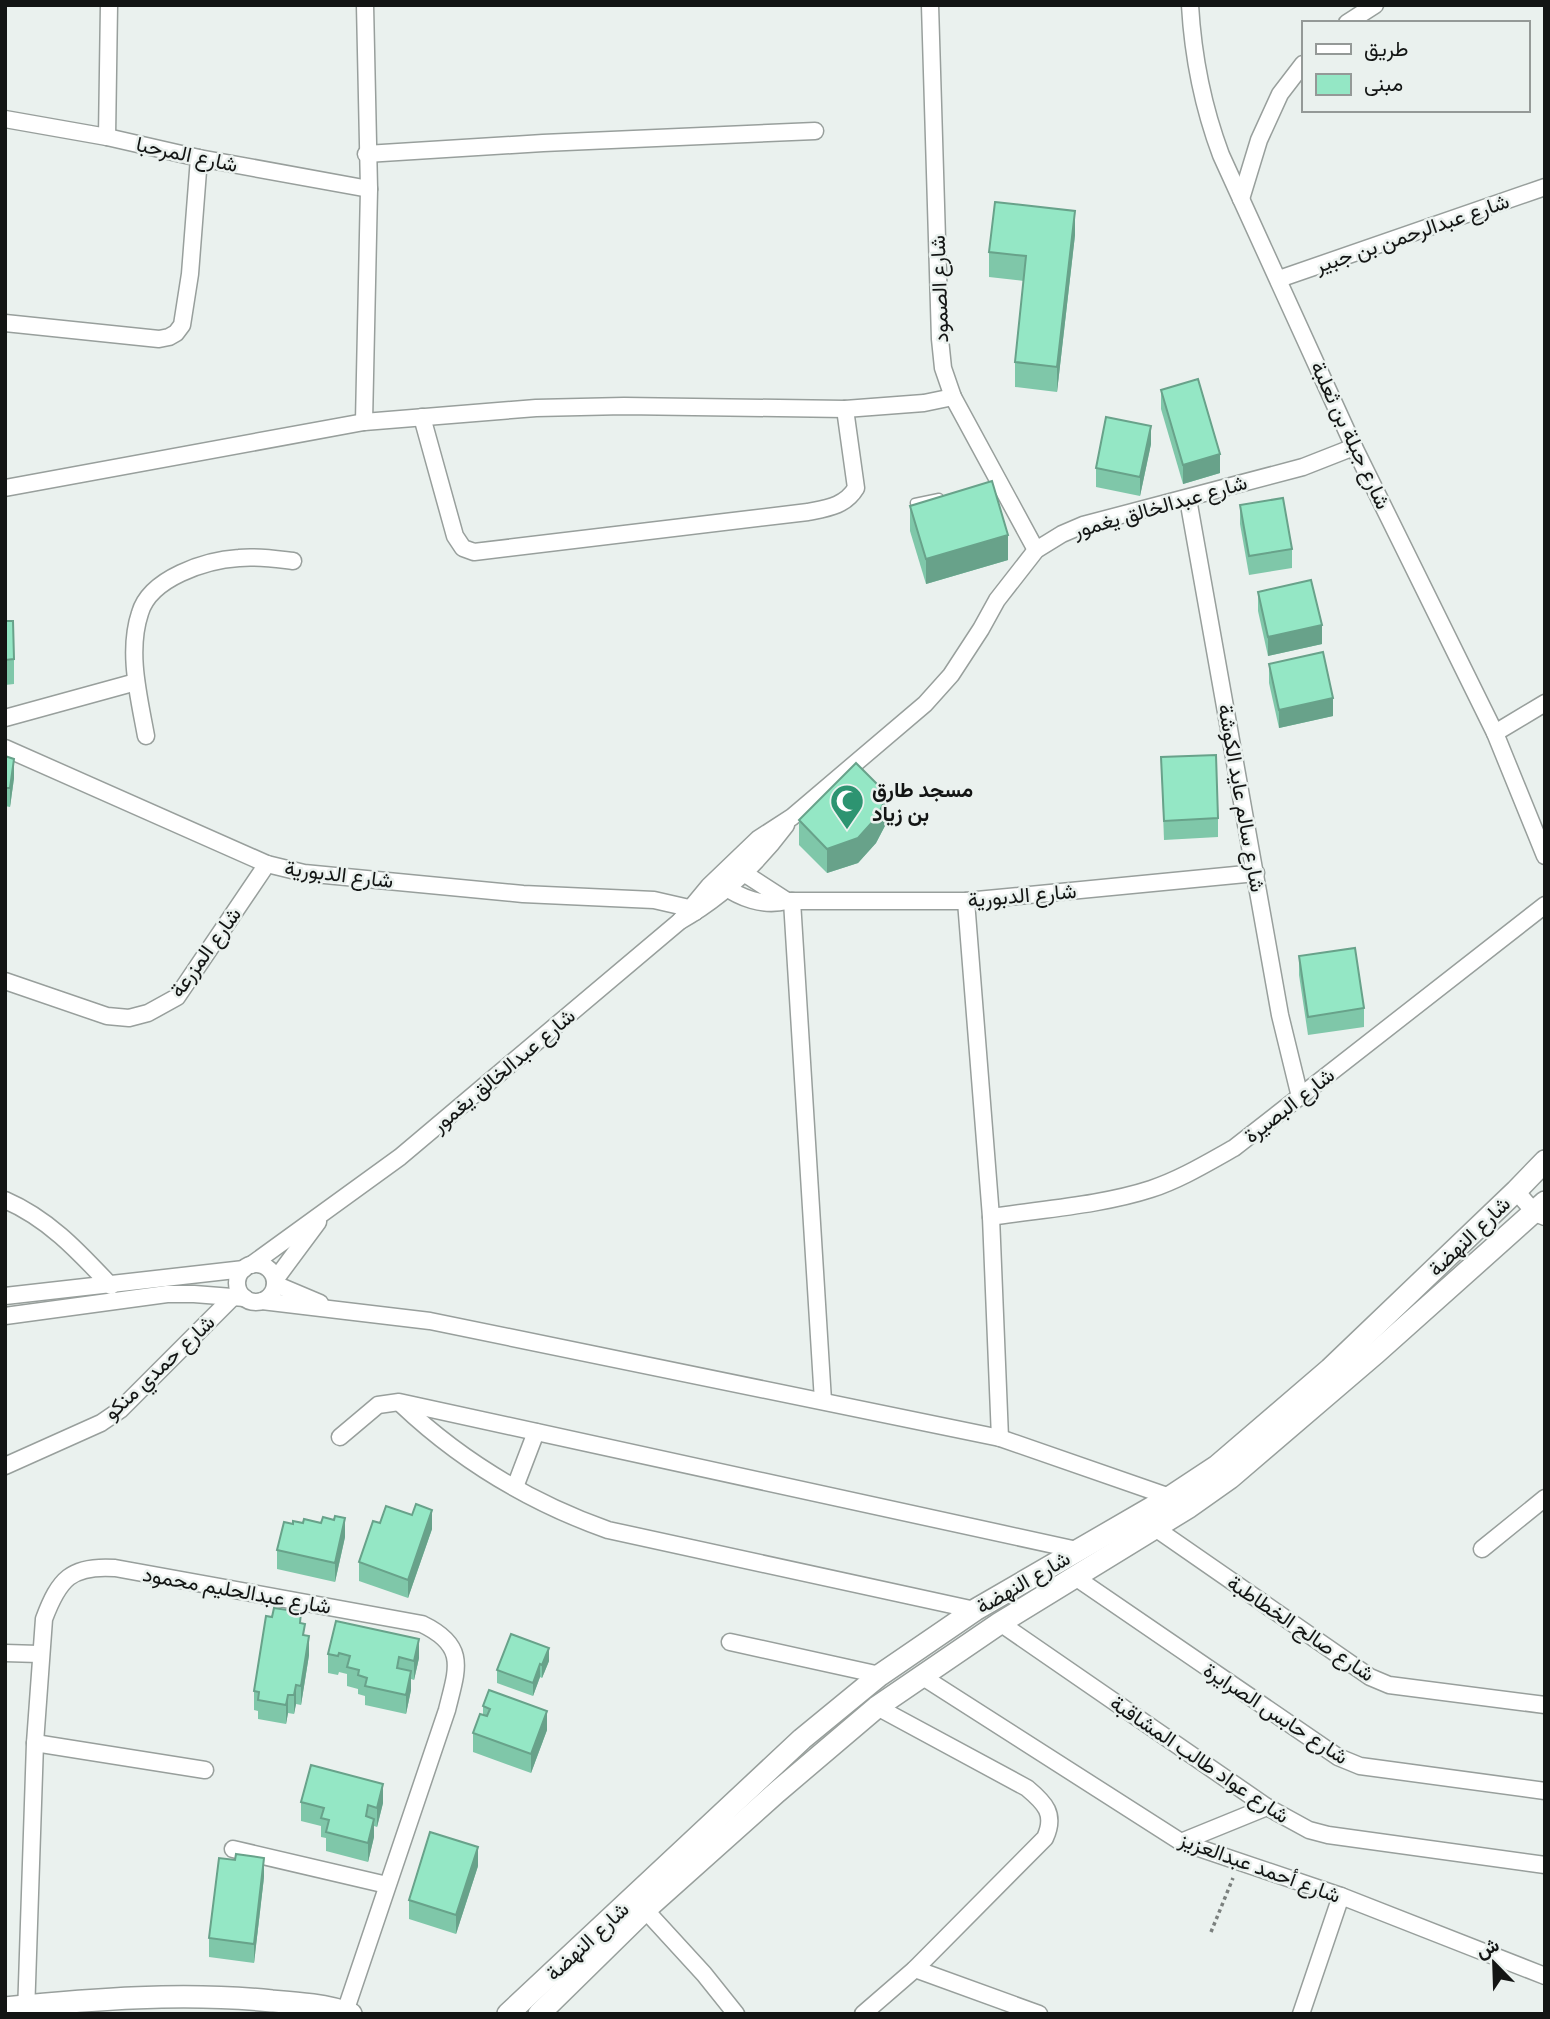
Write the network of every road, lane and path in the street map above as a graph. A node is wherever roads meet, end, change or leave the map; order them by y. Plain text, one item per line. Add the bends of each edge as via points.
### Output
1 (109, 5) edge
2 (365, 5) edge
3 (930, 5) edge
4 (1190, 5) edge
5 (1375, 5) edge
6 (1350, 21) edge
7 (1302, 65) edge
8 (5, 119) edge
9 (815, 131) dead end
10 (107, 137) junction
11 (366, 154) junction
12 (199, 158) junction
13 (369, 189) junction
14 (1544, 189) edge
15 (1241, 199) junction
16 (1279, 279) junction
17 (5, 323) edge
18 (953, 397) junction
19 (845, 409) junction
20 (422, 416) junction
21 (364, 422) junction
22 (1354, 447) junction
23 (5, 488) edge
24 (951, 495) edge
25 (1188, 499) junction
26 (915, 503) edge
27 (1036, 550) junction
28 (293, 561) dead end
29 (136, 682) junction
30 (1545, 703) edge
31 (5, 718) edge
32 (1495, 733) junction
33 (146, 736) dead end
34 (5, 748) edge
35 (1545, 856) edge
36 (267, 864) junction
37 (737, 868) junction
38 (1256, 873) junction
39 (721, 885) junction
40 (790, 901) junction
41 (966, 901) junction
42 (1545, 905) edge
43 (688, 914) junction
44 (5, 981) edge
45 (1300, 1097) junction
46 (1545, 1161) edge
47 (1516, 1191) junction
48 (5, 1200) edge
49 (1541, 1211) edge
50 (323, 1214) junction
51 (991, 1217) junction
52 (248, 1267) junction
53 (275, 1282) junction
54 (111, 1286) junction
55 (5, 1296) edge
56 (239, 1298) junction
57 (262, 1301) junction
58 (328, 1307) junction
59 (5, 1316) edge
60 (822, 1401) junction
61 (399, 1402) junction
62 (536, 1432) junction
63 (340, 1437) dead end
64 (1000, 1438) junction
65 (5, 1466) edge
66 (515, 1487) junction
67 (1170, 1497) junction
68 (1545, 1498) edge
69 (1155, 1528) junction
70 (1482, 1549) dead end
71 (1077, 1550) junction
72 (1074, 1577) junction
73 (975, 1610) junction
74 (1000, 1623) junction
75 (730, 1642) dead end
76 (5, 1653) edge
77 (40, 1654) junction
78 (880, 1675) junction
79 (923, 1677) junction
80 (1545, 1705) edge
81 (877, 1707) junction
82 (35, 1743) junction
83 (205, 1770) dead end
84 (1545, 1791) edge
85 (1267, 1807) junction
86 (1181, 1842) junction
87 (233, 1849) dead end
88 (1239, 1863) junction
89 (1545, 1865) edge
90 (387, 1885) junction
91 (1341, 1896) junction
92 (639, 1903) junction
93 (1211, 1932) dead end
94 (915, 1969) junction
95 (1545, 1976) edge
96 (18, 2009) edge
97 (348, 2013) edge
98 (508, 2014) edge
99 (539, 2014) edge
100 (736, 2014) edge
101 (863, 2014) edge
102 (1039, 2014) edge
103 (1301, 2014) edge

1 - 10 street
2 - 11 street
3 - 18 street, شارع الصمود via 940,339
4 - 15 street, شارع جبلة بن ثعلبة via 1208,119
5 - 6 street
7 - 15 street via 1280,94 1259,140
8 - 10 street, شارع المرحبا
9 - 11 street
10 - 12 street, شارع المرحبا
11 - 13 street
12 - 13 street, شارع المرحبا
12 - 17 street via 190,274 182,325 176,333 159,339
13 - 21 street
14 - 16 street, شارع عبدالرحمن بن جبير
15 - 16 street, شارع جبلة بن ثعلبة
16 - 22 street, شارع جبلة بن ثعلبة
18 - 19 street
18 - 27 street, شارع الصمود via 994,485
19 - 20 street via 611,406
19 - 20 street via 856,488 843,503 831,508 474,552 463,548 454,536
20 - 21 street
21 - 23 street
22 - 25 street, شارع عبدالخالق يغمور via 1303,467
22 - 32 street, شارع جبلة بن ثعلبة
24 - 26 lane
25 - 27 street, شارع عبدالخالق يغمور via 1083,525
25 - 38 street, شارع سالم عايد الكوشة
27 - 37 street, شارع عبدالخالق يغمور via 997,600 951,675 925,704 792,817 758,839
28 - 29 street via 241,557 219,561 177,574 152,592 140,611 135,637
29 - 31 street
29 - 33 street
30 - 32 street
32 - 35 street, شارع جبلة بن ثعلبة
34 - 36 street, شارع الدبورية
36 - 43 street, شارع الدبورية via 328,876 523,894 654,900
36 - 44 street, شارع المزرعة via 177,997 148,1013 129,1018 107,1016
37 - 39 street, شارع عبدالخالق يغمور
37 - 40 street
38 - 41 street, شارع الدبورية
38 - 45 street, شارع سالم عايد الكوشة via 1280,1015
39 - 40 street, شارع الدبورية via 752,901
39 - 43 street, شارع عبدالخالق يغمور
40 - 41 street, شارع الدبورية
40 - 60 street
41 - 51 street
42 - 45 street, شارع البصيرة
43 - 50 street, شارع عبدالخالق يغمور via 400,1157
45 - 51 street, شارع البصيرة via 1234,1148 1181,1178 1149,1190
46 - 47 street, شارع النهضة
47 - 49 street
47 - 67 street, شارع النهضة via 1288,1406 1217,1466
48 - 54 street via 61,1234
49 - 69 street, شارع النهضة via 1254,1459
50 - 52 street, شارع عبدالخالق يغمور
50 - 53 street, شارع عبدالخالق يغمور
51 - 64 street
52 - 53 street via 264,1266
52 - 54 street
52 - 56 street via 239,1275
53 - 57 street via 273,1293
53 - 58 street
54 - 55 street
56 - 57 street
56 - 59 street via 167,1294
56 - 65 street, شارع حمدي منكو via 120,1410
57 - 58 street
58 - 60 street via 444,1324
60 - 64 street
61 - 62 street
61 - 63 street via 378,1405
61 - 66 street via 454,1450
62 - 66 street
62 - 71 street
64 - 67 street
66 - 73 street via 608,1530
67 - 71 street, شارع النهضة
68 - 70 street
69 - 72 street, شارع النهضة
69 - 80 street, شارع صالح الخطاطبة via 1370,1678 1390,1685
71 - 73 street, شارع النهضة
72 - 74 street, شارع النهضة
72 - 84 street, شارع حابس الصرايرة via 1338,1757 1360,1766
73 - 78 street, شارع النهضة
74 - 79 street, شارع النهضة
74 - 85 street, شارع عواد طالب المشاقبة
75 - 78 street
76 - 77 street
77 - 82 street, شارع عبدالحليم محمود
77 - 90 street, شارع عبدالحليم محمود via 44,1619 62,1584 79,1570 93,1567 431,1628 456,1656 456,1673 436,1746
78 - 92 street, شارع النهضة via 802,1739
79 - 81 street, شارع النهضة
79 - 86 street, شارع أحمد عبدالعزيز
81 - 92 street, شارع النهضة
81 - 94 street via 1027,1788 1042,1801 1051,1826 1045,1838
82 - 83 street
82 - 96 street, شارع عبدالحليم محمود
85 - 86 street
85 - 89 street, شارع عواد طالب المشاقبة via 1328,1835
86 - 88 street, شارع أحمد عبدالعزيز
87 - 90 street
88 - 91 street, شارع أحمد عبدالعزيز
88 - 93 path
90 - 97 street, شارع عبدالحليم محمود
91 - 95 street, شارع أحمد عبدالعزيز
91 - 103 street
92 - 98 street, شارع النهضة
92 - 99 street, شارع النهضة
92 - 100 street
94 - 101 street
94 - 102 street
96 - 97 street via 208,1996

